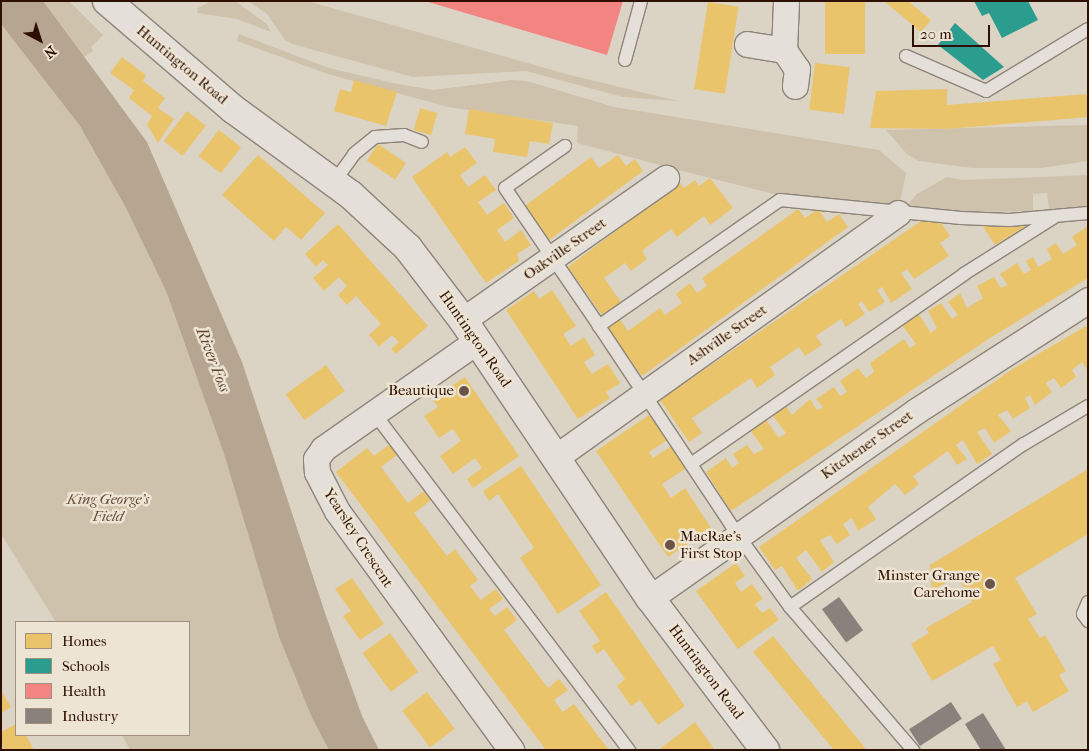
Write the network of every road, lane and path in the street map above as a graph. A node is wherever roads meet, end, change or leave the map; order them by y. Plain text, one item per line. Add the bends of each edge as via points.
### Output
1 (107, 1) edge
2 (641, 1) edge
3 (786, 1) edge
4 (1088, 29) edge
5 (747, 44) dead end
6 (784, 50) junction
7 (906, 56) dead end
8 (625, 60) dead end
9 (795, 86) dead end
10 (422, 142) dead end
11 (565, 146) dead end
12 (666, 178) dead end
13 (334, 182) junction
14 (898, 213) junction
15 (1088, 213) edge
16 (1056, 216) junction
17 (552, 258) junction
18 (1088, 300) edge
19 (599, 326) junction
20 (470, 330) junction
21 (643, 394) junction
22 (1088, 406) edge
23 (374, 413) junction
24 (556, 457) junction
25 (691, 464) junction
26 (737, 534) junction
27 (650, 598) junction
28 (1088, 602) edge
29 (790, 607) junction
30 (1088, 622) edge
31 (511, 750) edge
32 (629, 750) edge
33 (766, 750) edge
34 (913, 750) edge

1 - 13 street, Huntington Road via 190,74
2 - 8 lane
3 - 6 street
4 - 7 lane via 986,91
5 - 6 street
6 - 9 street via 797,69
10 - 13 lane via 404,135 375,137 354,154
11 - 17 lane via 505,188
12 - 17 street, Oakville Street
13 - 20 street, Huntington Road via 408,248
14 - 16 lane via 1009,220
14 - 19 lane via 780,200
14 - 21 street, Ashville Street
15 - 16 lane
16 - 25 lane via 964,274
17 - 19 lane
17 - 20 street, Oakville Street
18 - 26 street, Kitchener Street via 996,356
19 - 21 lane
20 - 23 street, Yearsley Crescent
20 - 24 street, Huntington Road
21 - 24 street, Ashville Street
21 - 25 lane
22 - 29 lane via 1024,444
23 - 31 street, Yearsley Crescent via 323,450 316,459 317,472 337,511
23 - 32 lane
24 - 27 street, Huntington Road
25 - 26 lane
26 - 27 street, Kitchener Street
26 - 29 lane
27 - 33 street, Huntington Road
28 - 30 lane via 1083,614
29 - 34 lane

